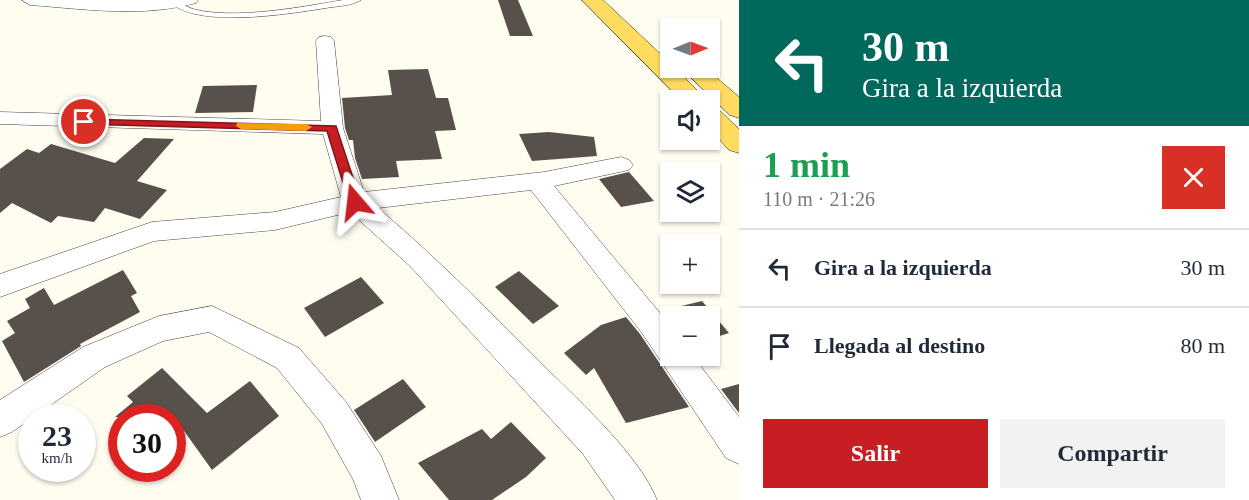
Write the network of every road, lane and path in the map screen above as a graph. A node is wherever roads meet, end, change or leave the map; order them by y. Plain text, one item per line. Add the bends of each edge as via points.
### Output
1 (30, 0) edge
2 (357, 0) edge
3 (592, 0) edge
4 (619, 0) edge
5 (183, 2) edge
6 (660, 38) edge
7 (325, 41) dead end
8 (703, 78) edge
9 (685, 90) edge
10 (739, 110) edge
11 (0, 118) edge
12 (720, 125) edge
13 (332, 128) junction
14 (739, 144) edge
15 (621, 165) dead end
16 (537, 181) junction
17 (355, 202) junction
18 (0, 286) edge
19 (660, 333) edge
20 (682, 366) edge
21 (0, 420) edge
22 (739, 446) edge
23 (380, 500) edge
24 (638, 500) edge

1 - 5 street via 154,5
2 - 5 lane via 217,15 196,13
3 - 9 main road
4 - 6 main road
7 - 13 street
8 - 10 main road
11 - 13 street
12 - 14 main road
13 - 17 street
15 - 16 street
16 - 17 street
16 - 19 street
17 - 18 street via 275,221 152,232
17 - 24 street via 420,259 595,442
20 - 22 street
21 - 23 street via 94,357 159,329 213,319 288,357 334,412 368,469

